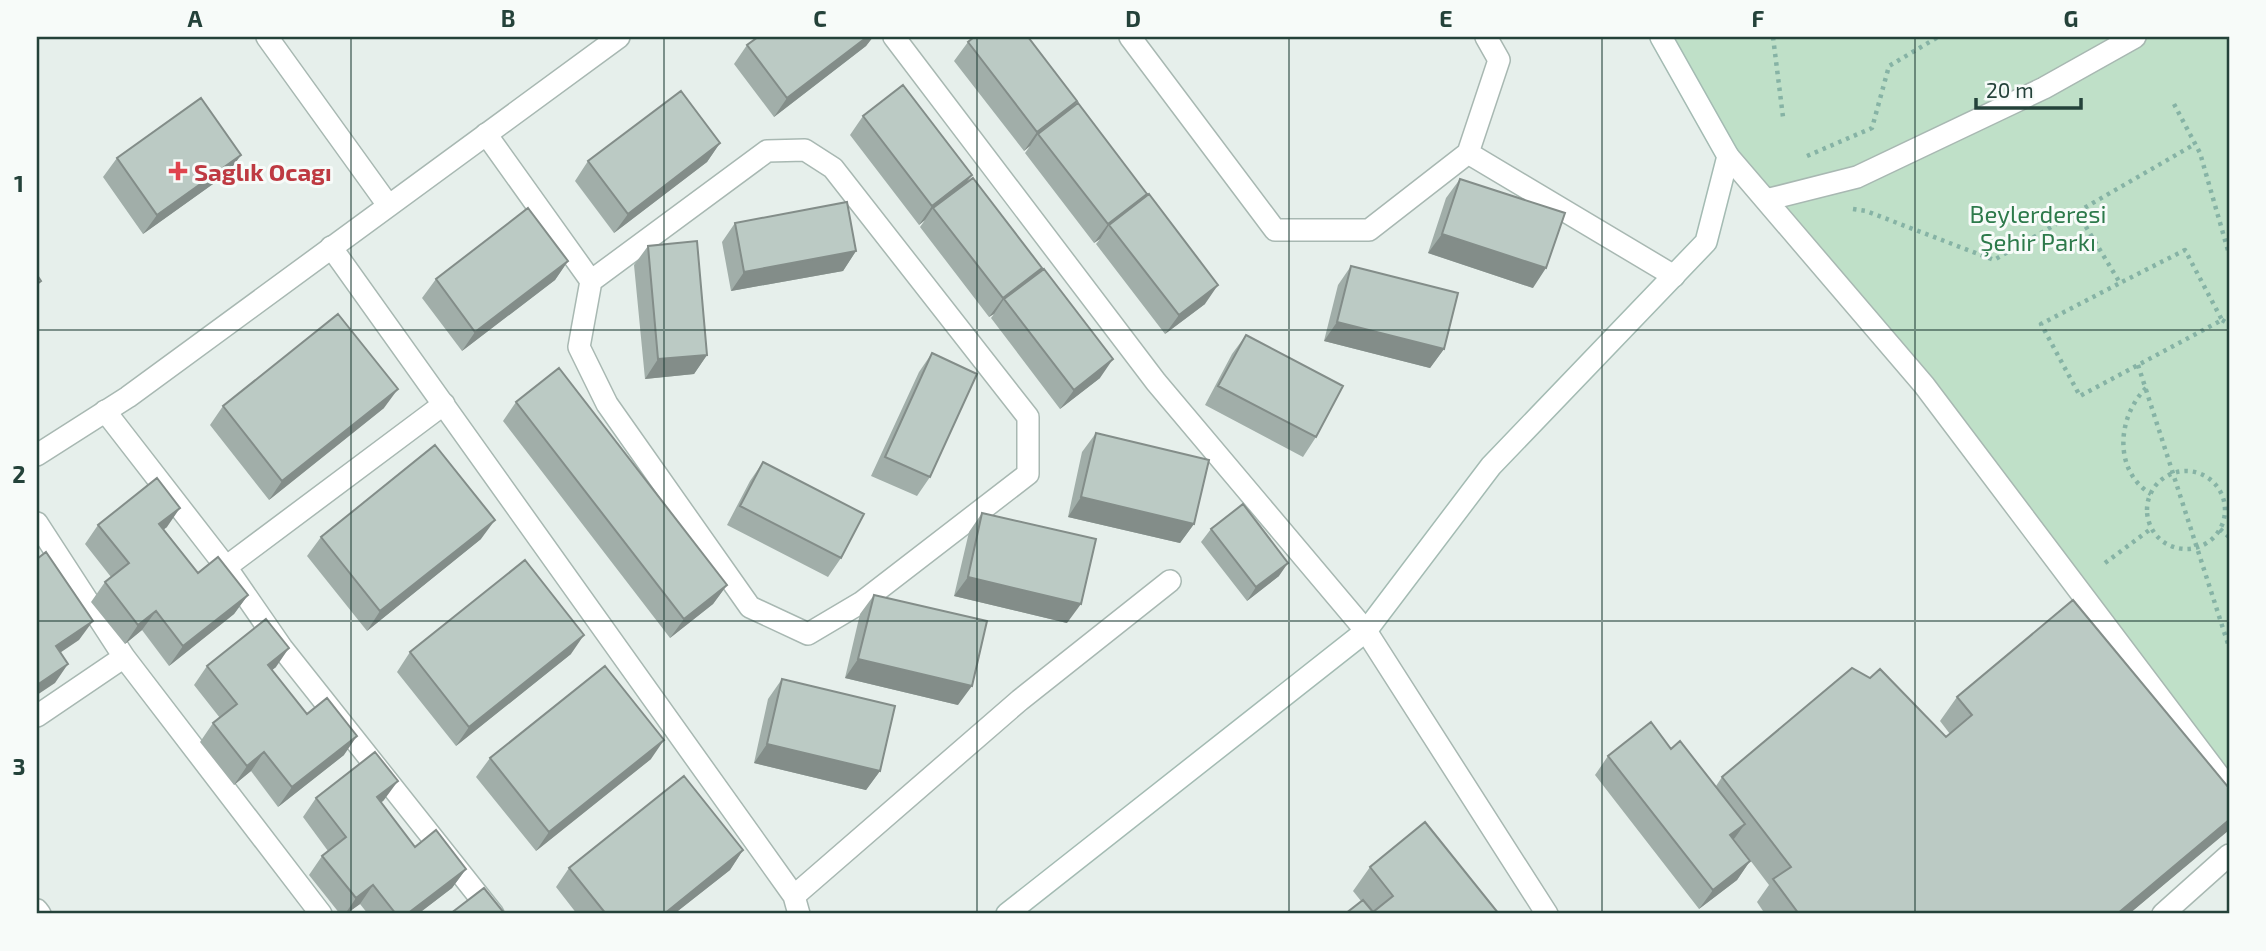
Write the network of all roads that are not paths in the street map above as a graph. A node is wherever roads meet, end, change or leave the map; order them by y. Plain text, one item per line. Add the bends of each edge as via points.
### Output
1 (267, 37) edge
2 (619, 37) edge
3 (894, 37) edge
4 (1130, 37) edge
5 (1486, 37) edge
6 (1661, 37) edge
7 (2135, 37) edge
8 (485, 134) junction
9 (1468, 153) junction
10 (1728, 156) junction
11 (1766, 200) junction
12 (388, 205) junction
13 (331, 247) junction
14 (1674, 276) junction
15 (591, 281) junction
16 (444, 404) junction
17 (105, 411) junction
18 (37, 455) edge
19 (37, 523) edge
20 (226, 567) junction
21 (1170, 581) dead end
22 (1366, 631) junction
23 (124, 657) junction
24 (37, 716) edge
25 (2229, 789) edge
26 (2229, 855) edge
27 (796, 905) edge
28 (37, 909) edge
29 (40, 914) edge
30 (321, 914) edge
31 (493, 914) edge
32 (1007, 914) edge
33 (1547, 914) edge
34 (2163, 914) edge

1 - 12 street
2 - 8 street
3 - 22 street via 1156,382
4 - 9 street via 1275,230 1369,230
5 - 9 street via 1499,60
6 - 10 street
7 - 11 street via 2044,88 1857,177
8 - 12 street
8 - 15 street
9 - 14 street
10 - 11 street
10 - 14 street via 1706,242
11 - 25 street via 1924,385
12 - 13 street
13 - 16 street
13 - 17 street
14 - 22 street via 1491,466
15 - 15 street via 768,151 805,150 833,168 1028,417 1028,474 862,602 808,634 750,607 607,404 579,347
16 - 20 street
16 - 27 street
17 - 18 street
17 - 20 street
19 - 23 street
20 - 31 street via 282,648
21 - 27 street via 1020,701
22 - 32 street
22 - 33 street
23 - 24 street
23 - 30 street
26 - 34 street
28 - 29 street

